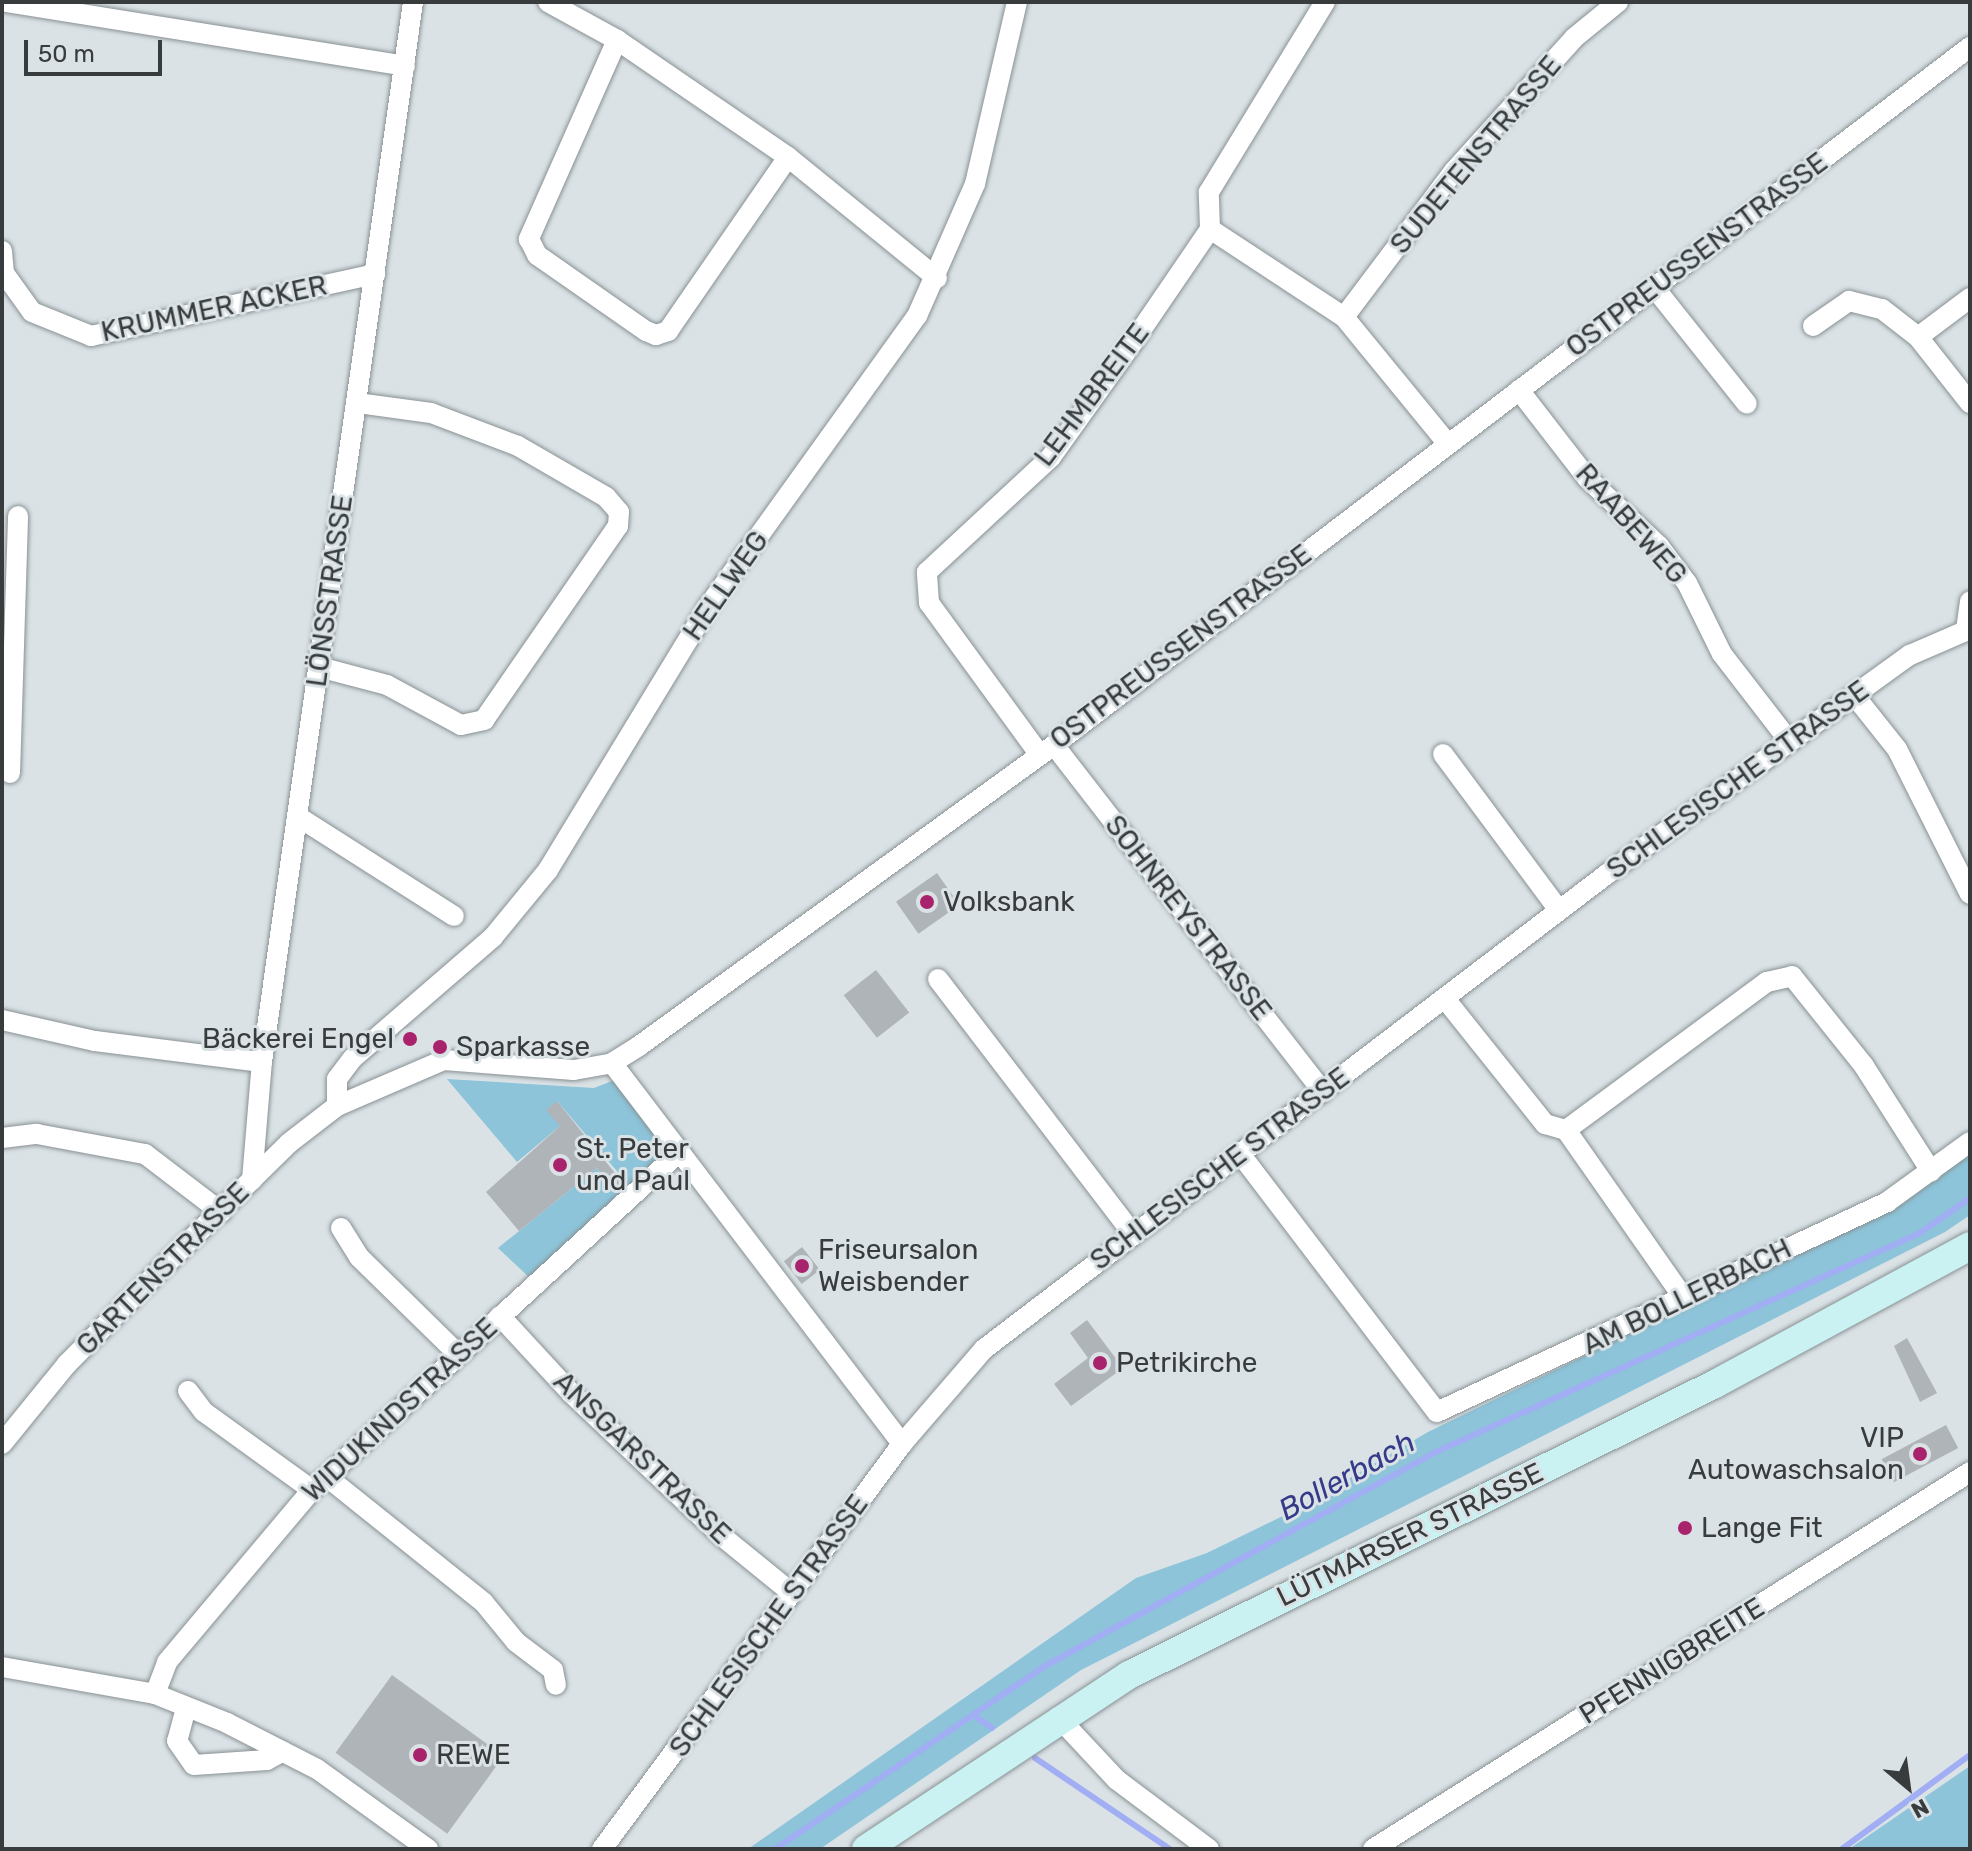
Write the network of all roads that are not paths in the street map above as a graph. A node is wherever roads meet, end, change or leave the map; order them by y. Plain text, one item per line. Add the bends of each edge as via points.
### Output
1 (6, 2) edge
2 (413, 2) edge
3 (548, 2) edge
4 (1017, 2) edge
5 (1325, 2) edge
6 (1618, 2) edge
7 (617, 40) junction
8 (1970, 47) edge
9 (405, 66) junction
10 (788, 157) junction
11 (1210, 229) junction
12 (2, 251) edge
13 (375, 274) junction
14 (937, 278) junction
15 (1654, 287) junction
16 (1970, 298) edge
17 (1344, 317) junction
18 (1813, 326) dead end
19 (1918, 337) junction
20 (1519, 390) junction
21 (357, 403) junction
22 (1970, 403) edge
23 (1747, 404) dead end
24 (1447, 443) junction
25 (18, 516) dead end
26 (1970, 601) edge
27 (1968, 629) edge
28 (319, 667) junction
29 (8, 672) edge
30 (1854, 695) junction
31 (1790, 742) junction
32 (1047, 750) junction
33 (1443, 754) dead end
34 (10, 773) dead end
35 (297, 816) junction
36 (1970, 894) edge
37 (1559, 910) junction
38 (454, 916) dead end
39 (938, 979) dead end
40 (1446, 1000) junction
41 (2, 1020) edge
42 (262, 1062) junction
43 (612, 1063) junction
44 (1323, 1092) junction
45 (337, 1106) junction
46 (1566, 1130) junction
47 (2, 1138) edge
48 (1970, 1142) edge
49 (678, 1153) junction
50 (1241, 1155) junction
51 (1931, 1171) junction
52 (252, 1180) junction
53 (221, 1212) junction
54 (341, 1228) dead end
55 (1133, 1234) junction
56 (1970, 1246) edge
57 (1681, 1294) junction
58 (500, 1316) junction
59 (457, 1353) junction
60 (188, 1391) dead end
61 (2, 1444) edge
62 (902, 1444) junction
63 (1970, 1472) edge
64 (320, 1484) junction
65 (792, 1593) junction
66 (2, 1667) edge
67 (556, 1685) dead end
68 (155, 1694) junction
69 (186, 1708) junction
70 (1058, 1717) junction
71 (283, 1751) junction
72 (428, 1849) edge
73 (602, 1849) edge
74 (866, 1849) edge
75 (1209, 1849) edge
76 (1373, 1849) edge

1 - 9 street
2 - 9 street, LÖNSSTRASSE
3 - 7 street
4 - 14 street, HELLWEG via 975,184
5 - 11 street via 1209,192
6 - 17 street, SUDETENSTRASSE via 1574,38 1454,171
7 - 10 street
7 - 10 street via 529,239 537,255 646,331 668,331
8 - 15 street, OSTPREUSSENSTRASSE
9 - 13 street, LÖNSSTRASSE
10 - 14 street
11 - 17 street
11 - 32 street, LEHMBREITE via 1051,457 923,582 929,603
12 - 13 street, KRUMMER ACKER via 4,273 32,312 91,336
13 - 21 street, LÖNSSTRASSE
14 - 45 street, HELLWEG via 885,365 707,608 548,870 493,937 353,1058 337,1079
15 - 20 street, OSTPREUSSENSTRASSE
15 - 23 street
16 - 19 street
17 - 24 street
18 - 19 street via 1849,301 1866,302
19 - 22 street
20 - 24 street, OSTPREUSSENSTRASSE
20 - 31 street, RAABEWEG via 1587,478 1659,546 1692,593 1722,654
21 - 28 street, LÖNSSTRASSE
21 - 28 street via 431,413 518,446 606,497 619,512 618,526 484,720 461,725 387,685
24 - 32 street, OSTPREUSSENSTRASSE
25 - 29 street
26 - 27 street
27 - 30 street, SCHLESISCHE STRASSE via 1910,655
28 - 35 street, LÖNSSTRASSE
29 - 34 street
30 - 31 street, SCHLESISCHE STRASSE
30 - 36 street via 1897,749
31 - 37 street, SCHLESISCHE STRASSE
32 - 43 street, OSTPREUSSENSTRASSE
32 - 44 street, SOHNREYSTRASSE
33 - 37 street
35 - 38 street
35 - 42 street, LÖNSSTRASSE
37 - 40 street, SCHLESISCHE STRASSE
39 - 55 street
40 - 44 street, SCHLESISCHE STRASSE
40 - 46 street via 1545,1124
41 - 42 street via 95,1041
42 - 52 street, LÖNSSTRASSE
43 - 45 street, OSTPREUSSENSTRASSE via 574,1070 444,1060
43 - 49 street
44 - 50 street, SCHLESISCHE STRASSE
45 - 52 street, GARTENSTRASSE
46 - 51 street via 1779,976 1802,985
46 - 57 street
47 - 53 street via 37,1134 145,1154
48 - 51 street, AM BOLLERBACH
49 - 58 street, WIDUKINDSTRASSE
49 - 62 street
50 - 55 street, SCHLESISCHE STRASSE
50 - 57 street, AM BOLLERBACH via 1437,1412 1533,1372
51 - 57 street, AM BOLLERBACH via 1887,1202
52 - 53 street, GARTENSTRASSE
53 - 61 street, GARTENSTRASSE via 67,1364
54 - 59 street via 359,1257
55 - 62 street, SCHLESISCHE STRASSE via 984,1349
56 - 70 main road, LÜTMARSER STRASSE via 1752,1365 1207,1634
58 - 59 street, WIDUKINDSTRASSE
58 - 65 street, ANSGARSTRASSE via 626,1446
59 - 64 street, WIDUKINDSTRASSE
60 - 64 street via 204,1412
62 - 65 street, SCHLESISCHE STRASSE
63 - 76 street, PFENNIGBREITE
64 - 67 street via 484,1603 516,1642 553,1670
64 - 68 street, WIDUKINDSTRASSE via 167,1662
65 - 73 street, SCHLESISCHE STRASSE
66 - 68 street
68 - 69 street
69 - 71 street
69 - 71 street via 177,1741 194,1765 267,1760
70 - 74 main road, LÜTMARSER STRASSE
70 - 75 street via 1117,1780
71 - 72 street via 367,1802

